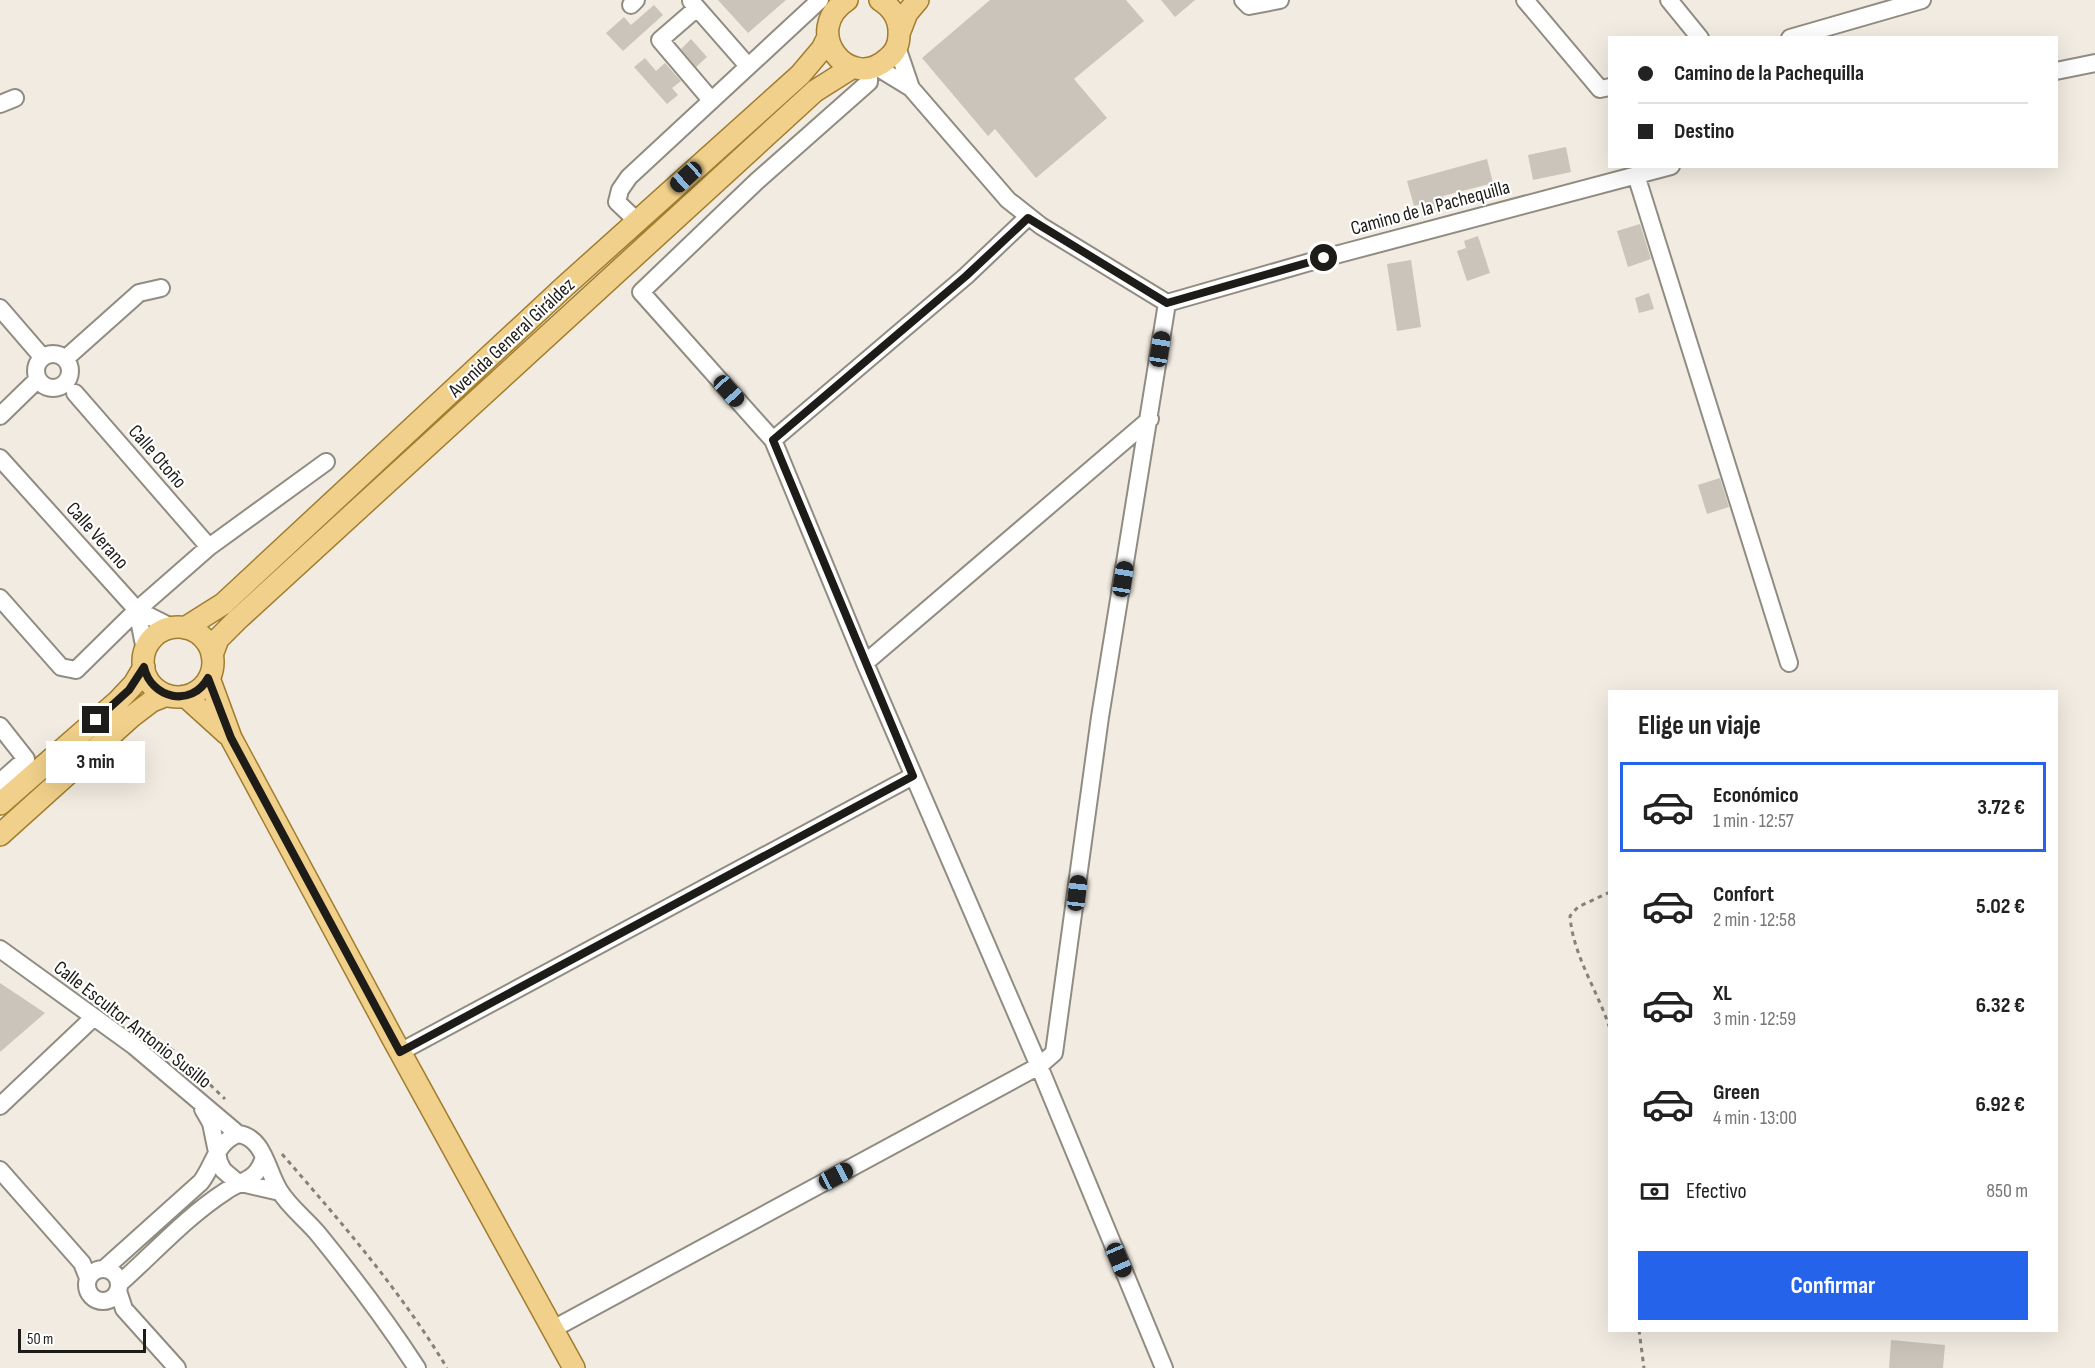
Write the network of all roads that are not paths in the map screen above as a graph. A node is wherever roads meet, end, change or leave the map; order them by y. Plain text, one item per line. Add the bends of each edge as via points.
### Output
1 (880, 0) edge
2 (918, 0) edge
3 (1243, 0) edge
4 (1280, 0) edge
5 (1525, 0) edge
6 (1669, 0) edge
7 (1923, 0) edge
8 (832, 2) edge
9 (694, 4) edge
10 (1698, 36) edge
11 (1797, 36) edge
12 (828, 37) junction
13 (898, 39) junction
14 (2095, 63) edge
15 (748, 66) junction
16 (2058, 71) edge
17 (871, 72) junction
18 (911, 88) junction
19 (1605, 88) edge
20 (711, 100) junction
21 (1663, 168) edge
22 (1636, 175) junction
23 (1028, 218) junction
24 (637, 221) junction
25 (160, 288) dead end
26 (1167, 303) junction
27 (0, 308) edge
28 (61, 357) junction
29 (38, 365) junction
30 (67, 386) junction
31 (0, 416) edge
32 (1150, 420) junction
33 (773, 440) junction
34 (0, 458) edge
35 (326, 462) dead end
36 (209, 547) junction
37 (0, 598) edge
38 (137, 610) junction
39 (179, 628) junction
40 (212, 655) junction
41 (145, 659) junction
42 (865, 663) junction
43 (1790, 663) dead end
44 (208, 678) junction
45 (176, 696) junction
46 (0, 726) edge
47 (231, 738) junction
48 (913, 776) junction
49 (0, 782) edge
50 (0, 804) edge
51 (0, 835) edge
52 (0, 949) edge
53 (93, 1018) junction
54 (400, 1052) junction
55 (1039, 1066) junction
56 (197, 1098) junction
57 (0, 1106) edge
58 (238, 1134) junction
59 (217, 1154) junction
60 (263, 1160) junction
61 (0, 1170) edge
62 (241, 1183) junction
63 (280, 1192) junction
64 (93, 1270) junction
65 (119, 1288) junction
66 (104, 1302) junction
67 (124, 1308) junction
68 (553, 1329) junction
69 (177, 1368) edge
70 (417, 1368) edge
71 (574, 1368) edge
72 (1164, 1368) edge

1 - 13 main road via 894,12
2 - 13 main road via 907,13
3 - 4 street via 1249,6
5 - 19 street
6 - 10 street
7 - 11 street
8 - 12 main road, Avenida General Giráldez
8 - 15 street
9 - 15 street
9 - 20 street via 660,40
12 - 17 main road via 837,57
12 - 24 main road, Avenida General Giráldez via 800,75
13 - 17 main road, Avenida General Giráldez via 889,58
13 - 18 street
14 - 16 street
15 - 20 street
17 - 18 street
17 - 33 street via 641,292
17 - 40 main road, Avenida General Giráldez via 815,91 237,620 218,639
18 - 23 street via 998,191
20 - 24 street via 620,190 617,202
21 - 22 street, Camino de la Pachequilla
22 - 26 street, Camino de la Pachequilla
22 - 43 street
23 - 26 street
23 - 33 street via 966,276
24 - 39 main road, Avenida General Giráldez via 224,604
25 - 28 street via 139,293
26 - 32 street
27 - 29 street
28 - 29 street
28 - 30 street via 70,368
29 - 30 street via 47,386
29 - 31 street
30 - 36 street, Calle Otoño
32 - 42 street
32 - 55 street via 1100,717 1059,1026 1054,1053
33 - 42 street
34 - 38 street, Calle Verano
35 - 36 street
36 - 38 street
37 - 38 street via 61,668 76,670
38 - 39 street, Calle Verano
38 - 41 street
39 - 40 main road via 204,639
39 - 41 main road via 158,634
40 - 44 main road
41 - 45 main road via 150,683
41 - 50 main road via 129,690
42 - 48 street
44 - 45 main road via 199,690
44 - 47 main road
45 - 47 main road
45 - 51 main road via 152,700
46 - 49 street via 26,759
47 - 54 main road
48 - 54 street
48 - 55 street
52 - 53 street, Calle Escultor Antonio Susillo
53 - 56 street, Calle Escultor Antonio Susillo
53 - 57 street
54 - 68 main road
55 - 68 street
55 - 72 street
56 - 58 street, Calle Escultor Antonio Susillo
56 - 59 street via 211,1123
58 - 59 street via 225,1141
58 - 60 street, Calle Escultor Antonio Susillo via 258,1144
59 - 62 street via 223,1170
59 - 64 street via 201,1182
60 - 62 street via 256,1175
60 - 63 street, Calle Escultor Antonio Susillo
61 - 64 street
62 - 63 street
62 - 65 street via 212,1201
63 - 70 street, Calle Escultor Antonio Susillo via 376,1308
64 - 65 street via 115,1274
64 - 66 street via 87,1289 90,1296
65 - 66 street via 114,1298
65 - 67 street
66 - 67 street
67 - 69 street
68 - 71 main road

